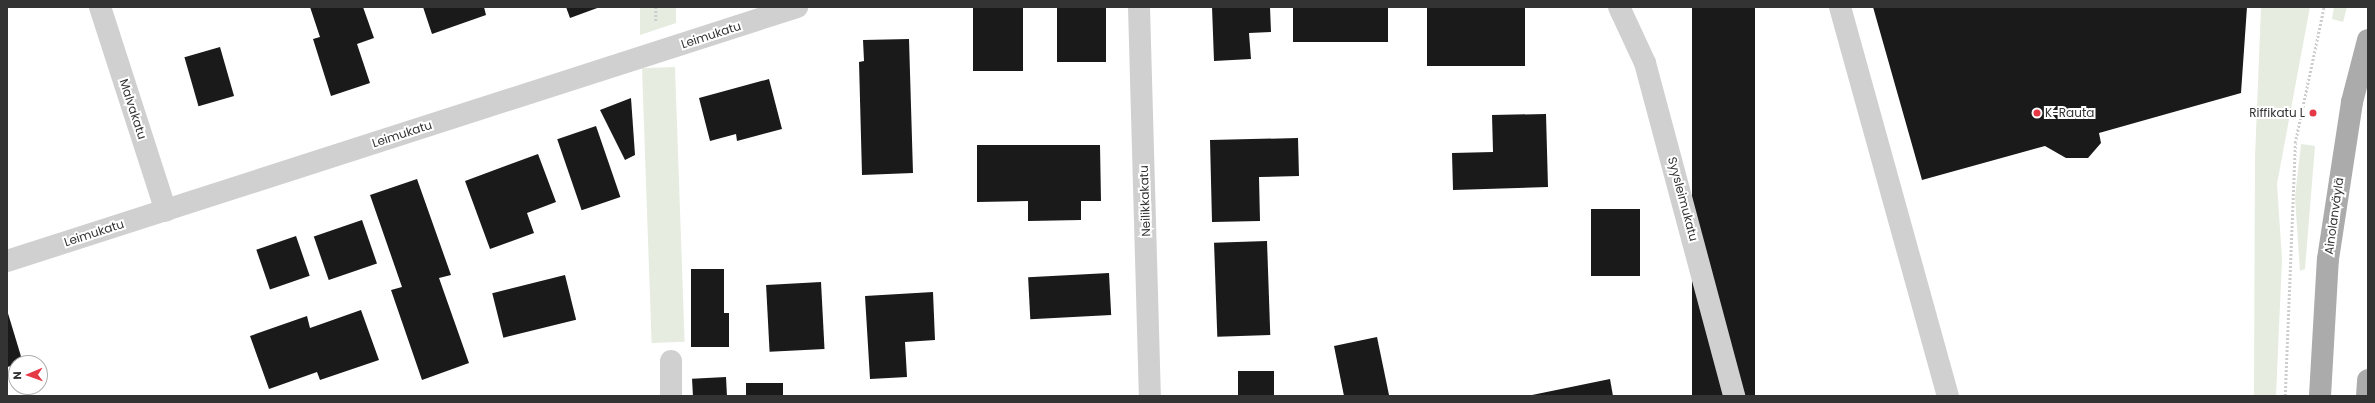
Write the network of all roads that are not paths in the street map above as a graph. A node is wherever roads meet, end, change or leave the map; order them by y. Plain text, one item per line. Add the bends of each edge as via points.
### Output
1 (100, 7) edge
2 (797, 7) edge
3 (1139, 7) edge
4 (1619, 7) edge
5 (1840, 7) edge
6 (2368, 40) edge
7 (166, 211) junction
8 (7, 261) edge
9 (671, 360) dead end
10 (2368, 380) edge
11 (671, 396) edge
12 (1150, 396) edge
13 (1734, 396) edge
14 (1948, 396) edge
15 (2320, 396) edge
16 (2367, 396) edge

1 - 7 street, Malvakatu
2 - 7 street, Leimukatu
3 - 12 street, Neilikkakatu
4 - 13 street, Syysleimukatu via 1645,63
5 - 14 street
6 - 15 main road, Ainolanväylä via 2352,102 2331,237
7 - 8 street, Leimukatu
9 - 11 street
10 - 16 main road

